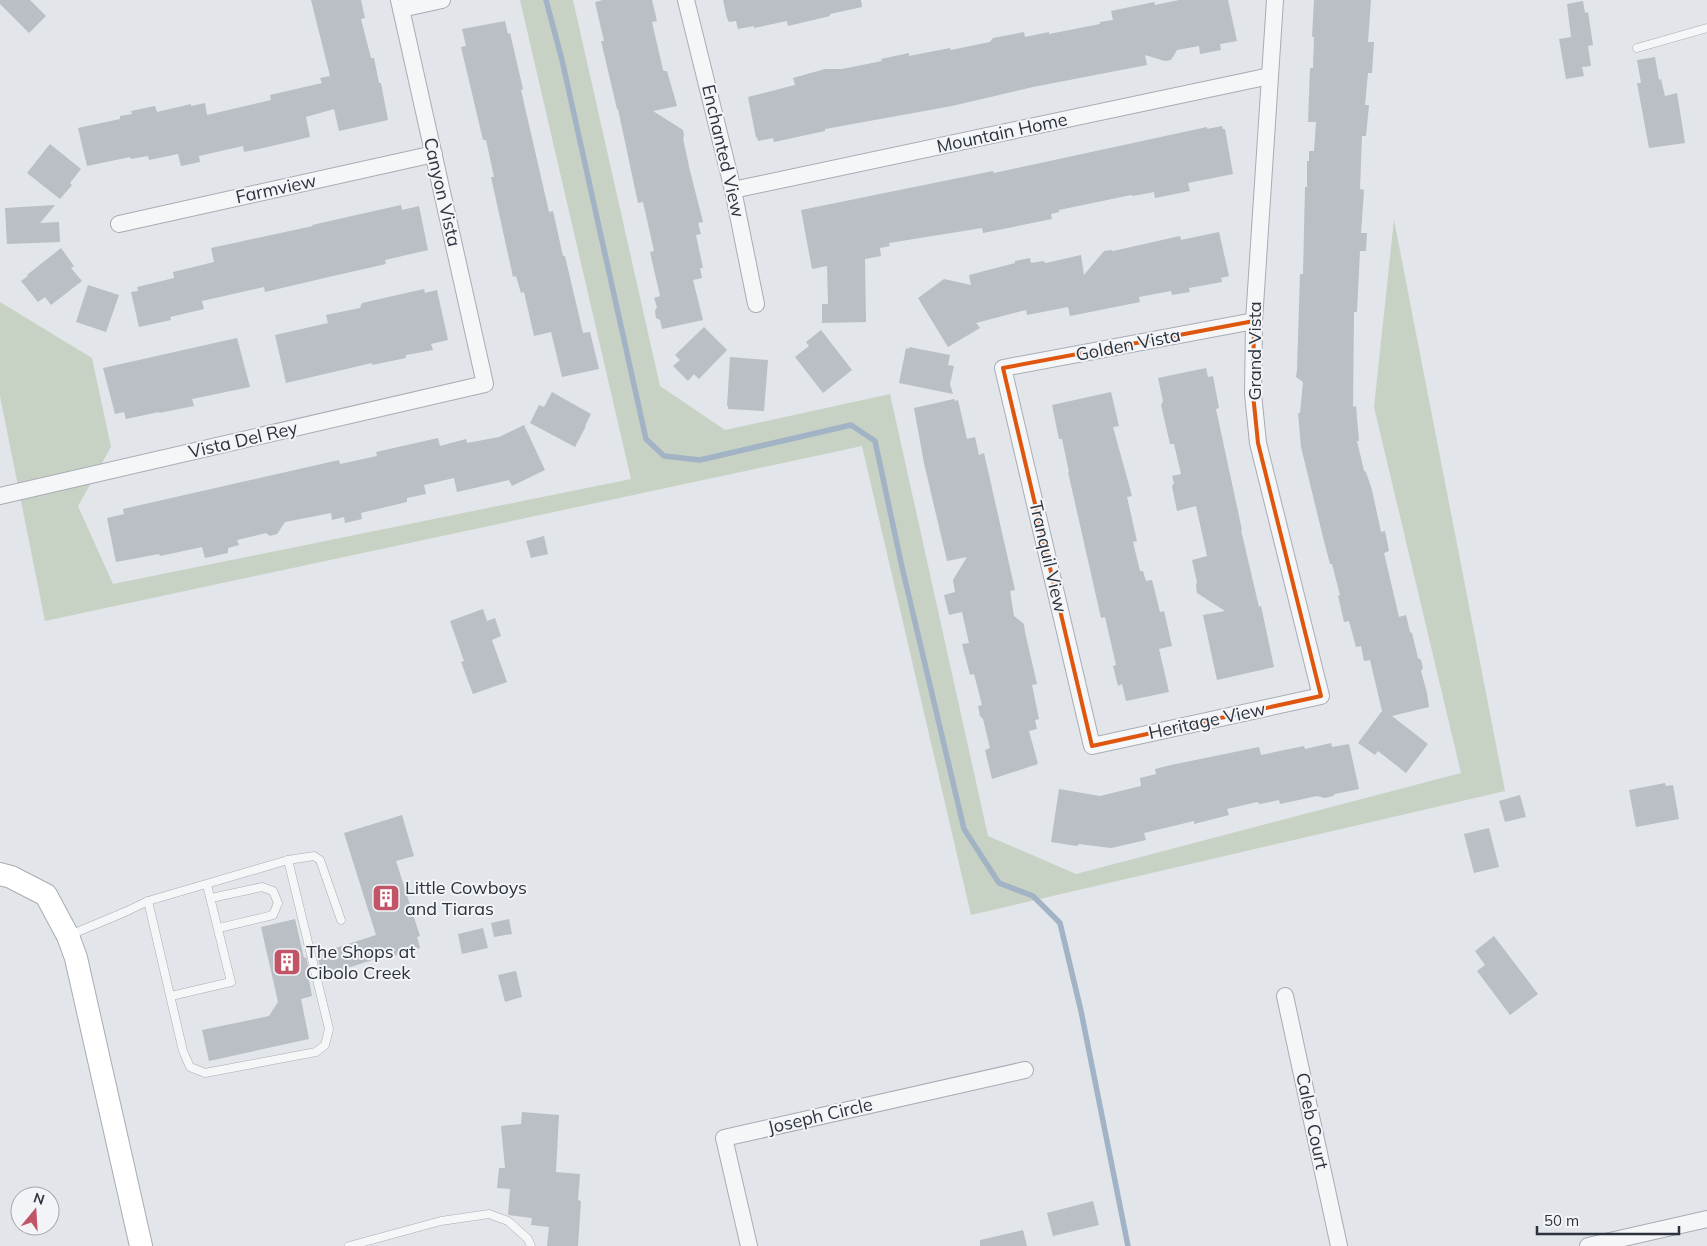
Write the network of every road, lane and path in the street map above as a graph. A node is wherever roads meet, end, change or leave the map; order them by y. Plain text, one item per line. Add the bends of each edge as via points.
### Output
1 (442, 0) edge
2 (686, 0) edge
3 (1275, 0) edge
4 (400, 4) edge
5 (1707, 28) edge
6 (1637, 48) dead end
7 (1270, 76) junction
8 (434, 154) junction
9 (733, 190) junction
10 (119, 224) dead end
11 (756, 304) dead end
12 (1254, 321) junction
13 (1003, 368) joint
14 (485, 384) joint
15 (0, 496) edge
16 (1321, 696) joint
17 (1092, 746) joint
18 (288, 860) junction
19 (0, 874) edge
20 (207, 885) junction
21 (211, 898) junction
22 (148, 901) junction
23 (341, 920) dead end
24 (219, 928) junction
25 (68, 936) junction
26 (171, 996) junction
27 (1285, 996) dead end
28 (1025, 1070) dead end
29 (1707, 1219) edge
30 (141, 1246) edge
31 (349, 1246) edge
32 (531, 1246) edge
33 (749, 1246) edge
34 (1339, 1246) edge
35 (1588, 1246) edge

1 - 4 street
2 - 9 street, Enchanted View
3 - 7 street, Grand Vista
4 - 8 street, Canyon Vista
5 - 6 lane
7 - 9 street, Mountain Home
7 - 12 street, Grand Vista
8 - 10 street, Farmview
8 - 14 street, Canyon Vista
9 - 11 street, Enchanted View
12 - 13 street, Golden Vista
12 - 16 street, Grand Vista via 1253,394 1258,443
13 - 17 street, Tranquil View
14 - 15 street, Vista Del Rey
16 - 17 street, Heritage View
18 - 20 lane
18 - 23 lane via 314,856 320,860
18 - 26 lane via 329,1029 325,1045 316,1052 205,1073 190,1067 183,1051
19 - 25 main road via 46,895
20 - 21 lane
20 - 22 lane
21 - 24 lane
21 - 24 lane via 262,887 273,891 278,903 273,915
22 - 25 lane
22 - 26 lane
24 - 26 lane via 231,982
25 - 30 main road via 76,958
27 - 34 street, Caleb Court
28 - 33 street, Joseph Circle via 724,1138
29 - 35 street
31 - 32 lane via 440,1221 489,1214 508,1221 528,1239

